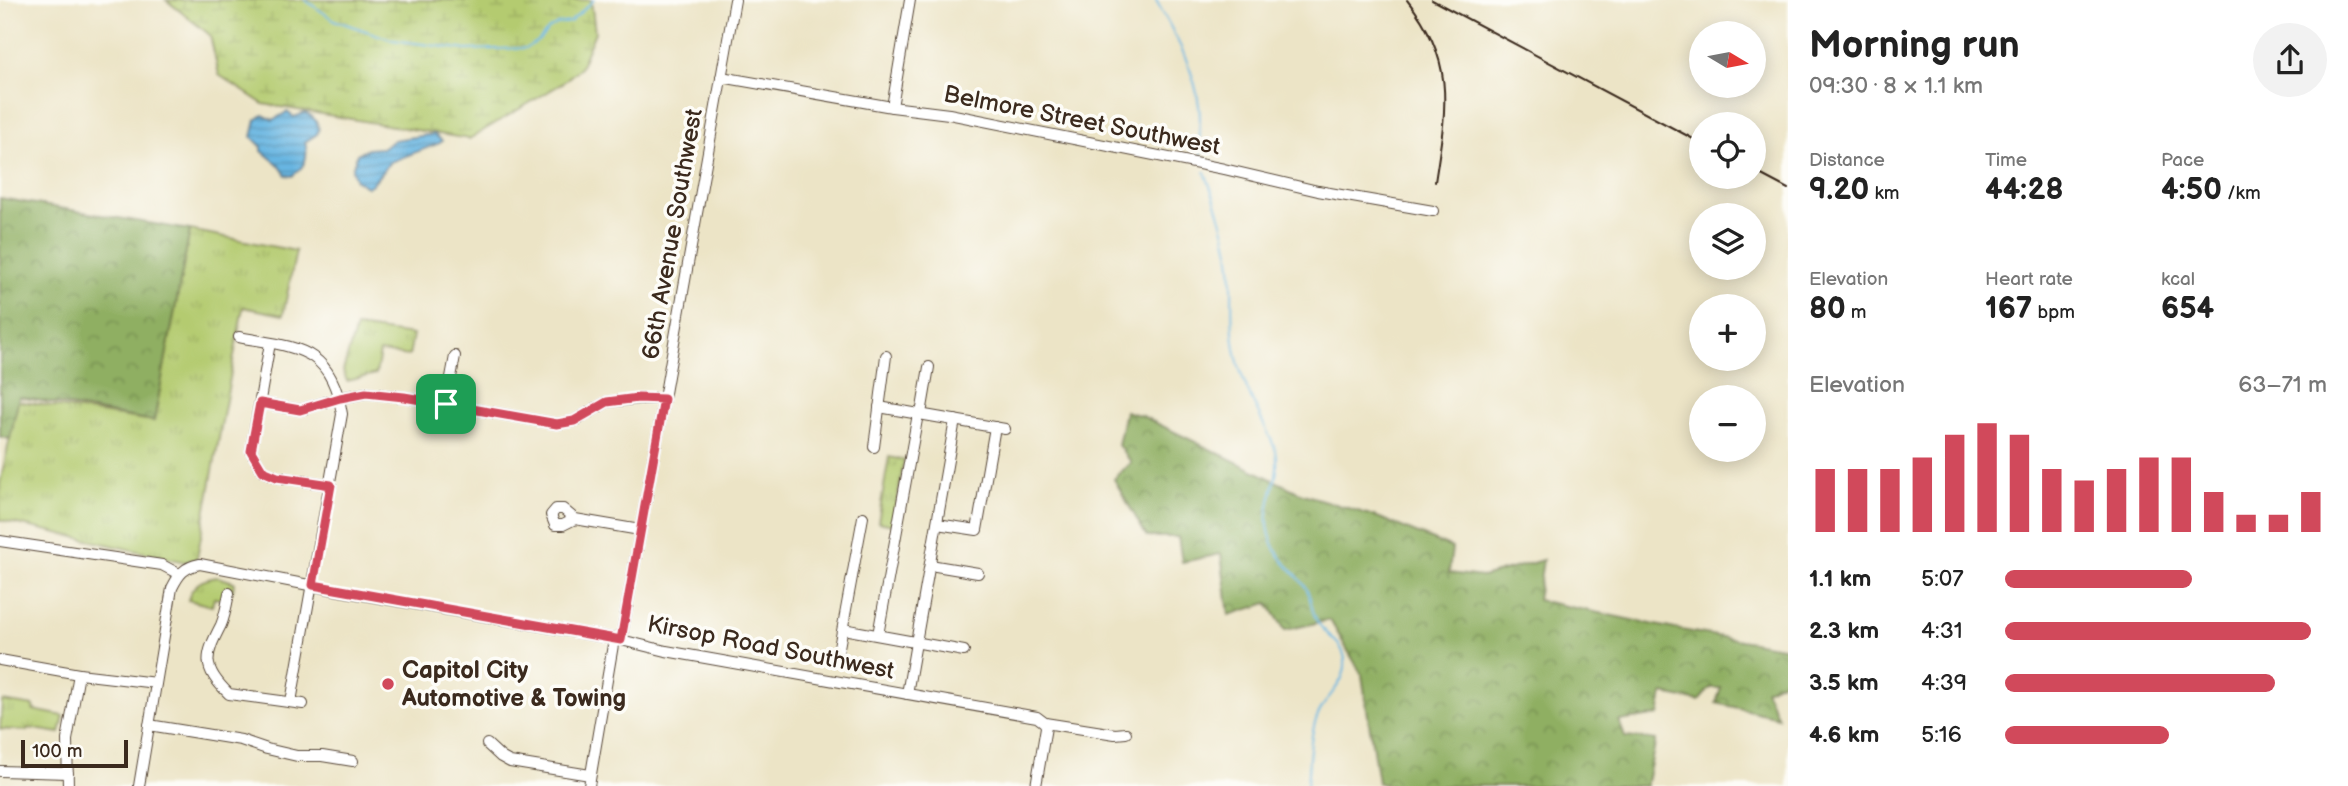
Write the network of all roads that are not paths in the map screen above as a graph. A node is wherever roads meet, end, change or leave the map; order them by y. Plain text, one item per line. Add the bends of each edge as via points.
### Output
1 (735, 0) edge
2 (910, 0) edge
3 (721, 77) junction
4 (892, 107) junction
5 (1433, 211) dead end
6 (239, 337) dead end
7 (270, 343) junction
8 (455, 356) dead end
9 (886, 356) dead end
10 (929, 367) dead end
11 (340, 398) junction
12 (664, 399) junction
13 (260, 403) junction
14 (446, 404) junction
15 (879, 407) junction
16 (919, 414) junction
17 (956, 420) junction
18 (874, 446) dead end
19 (331, 485) junction
20 (863, 517) dead end
21 (575, 519) dead end
22 (937, 524) junction
23 (640, 530) junction
24 (0, 541) edge
25 (930, 565) junction
26 (978, 573) dead end
27 (178, 574) junction
28 (313, 585) junction
29 (229, 593) dead end
30 (843, 629) junction
31 (878, 635) junction
32 (617, 639) junction
33 (916, 642) junction
34 (964, 651) dead end
35 (838, 653) dead end
36 (0, 660) edge
37 (79, 674) junction
38 (156, 684) junction
39 (906, 694) junction
40 (291, 702) junction
41 (303, 704) dead end
42 (1045, 723) junction
43 (149, 726) junction
44 (1126, 733) dead end
45 (487, 744) dead end
46 (353, 761) dead end
47 (0, 771) edge
48 (68, 773) junction
49 (589, 780) edge
50 (68, 786) edge
51 (138, 786) edge
52 (1036, 786) edge

1 - 3 street, 66th Avenue Southwest
2 - 4 street
3 - 4 street, Belmore Street Southwest
3 - 12 street, 66th Avenue Southwest
4 - 5 street, Belmore Street Southwest via 948,114
6 - 7 street
7 - 11 street via 306,351 325,366
7 - 13 street
8 - 14 street
9 - 15 street
10 - 16 street
11 - 13 street via 300,410
11 - 14 street via 366,393
11 - 19 street via 342,415
12 - 14 street via 607,402 574,421 557,424
12 - 23 street, 66th Avenue Southwest
13 - 19 street via 251,451 263,471
15 - 16 street
15 - 18 street
16 - 17 street
16 - 31 street
17 - 22 street
17 - 22 street via 1000,428 977,530
19 - 28 street
20 - 30 street
21 - 23 street
22 - 25 street
23 - 32 street, 66th Avenue Southwest
24 - 27 street via 162,565
25 - 26 street
25 - 33 street
27 - 28 street, Kirsop Road Southwest via 200,564
27 - 38 street via 170,596
28 - 32 street, Kirsop Road Southwest
28 - 40 street
29 - 40 street via 211,642 208,666 229,694
30 - 31 street
30 - 35 street
31 - 33 street
32 - 39 street, Kirsop Road Southwest via 666,652
32 - 49 street, 66th Avenue Southwest
33 - 34 street
33 - 39 street
36 - 37 street
37 - 38 street
37 - 48 street via 68,740
38 - 43 street
39 - 42 street, Kirsop Road Southwest
40 - 41 street
42 - 44 street, Kirsop Road Southwest
42 - 52 street
43 - 46 street via 241,740 297,756
43 - 51 street
45 - 49 street via 510,762
47 - 48 street
48 - 50 street

